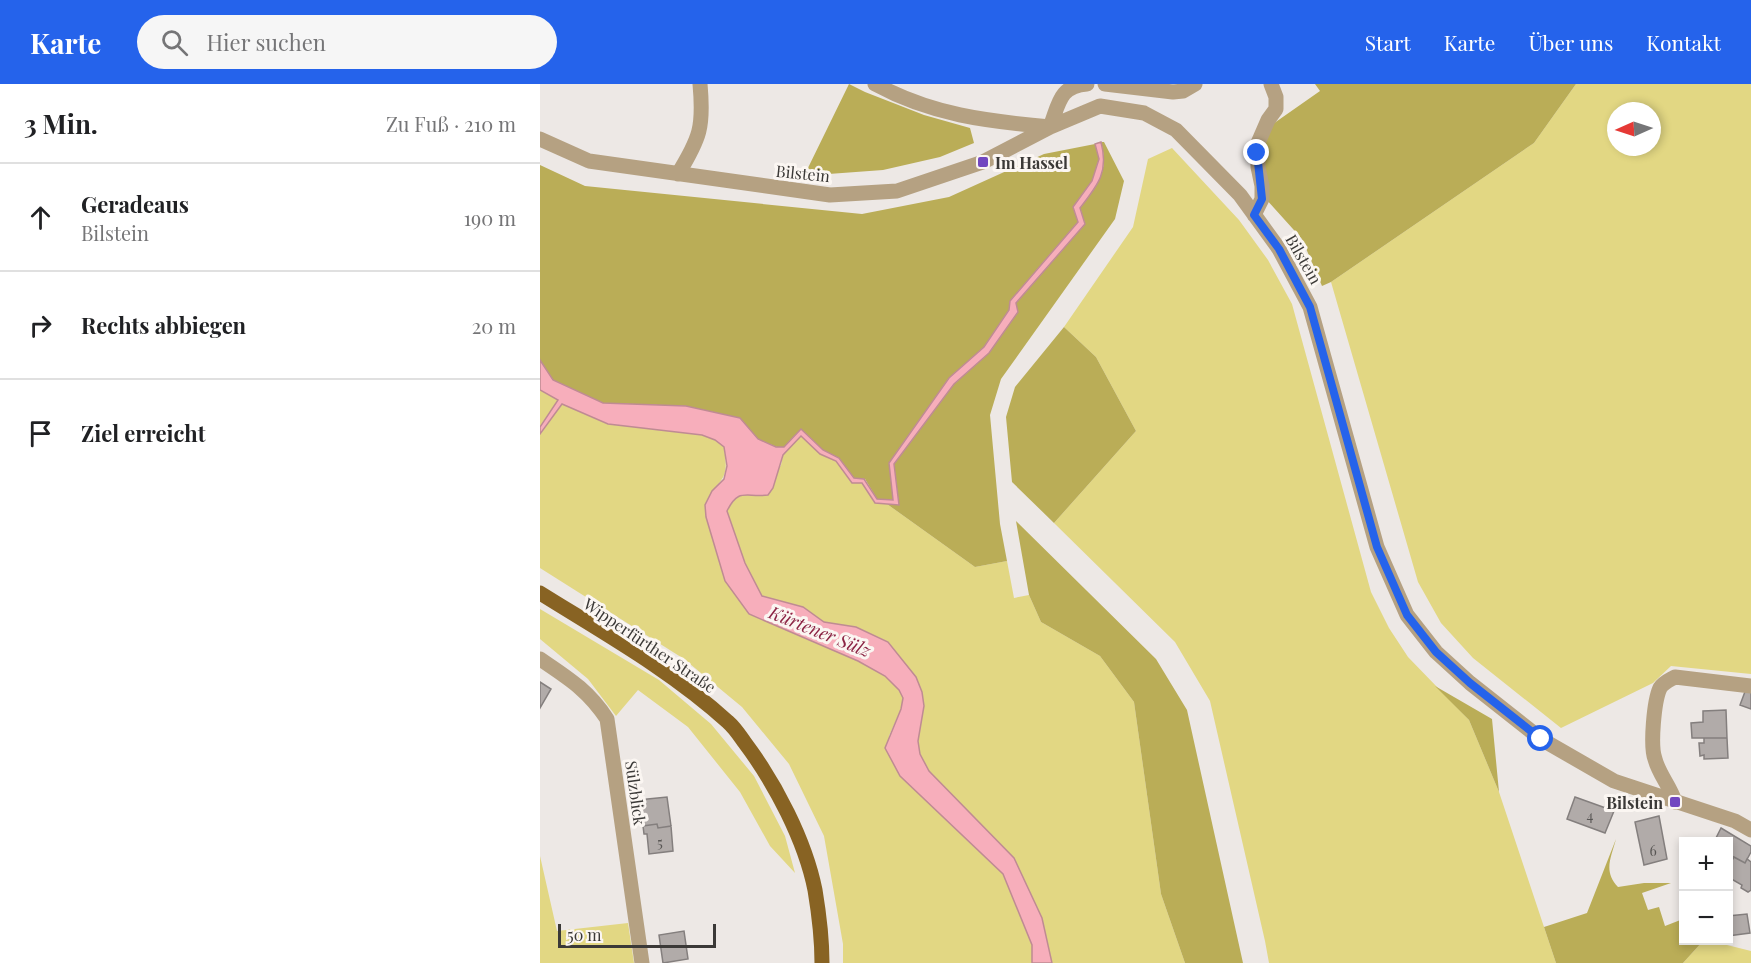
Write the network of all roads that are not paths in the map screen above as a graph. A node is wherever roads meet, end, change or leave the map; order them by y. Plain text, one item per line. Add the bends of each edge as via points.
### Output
1 (700, 84) edge
2 (874, 84) edge
3 (1087, 84) edge
4 (1105, 84) edge
5 (1195, 84) edge
6 (1271, 84) edge
7 (1050, 127) junction
8 (540, 139) edge
9 (678, 174) junction
10 (1254, 215) junction
11 (540, 593) edge
12 (540, 659) edge
13 (1751, 686) edge
14 (1675, 802) junction
15 (1751, 830) edge
16 (642, 963) edge
17 (822, 963) edge

1 - 9 street via 702,120 696,144
2 - 7 street via 900,98 945,113
3 - 7 street via 1074,85 1064,92
4 - 5 street via 1173,92
6 - 10 street via 1276,109 1258,143 1262,199
7 - 9 street, Bilstein via 983,162 897,191 830,195
7 - 10 street, Bilstein via 1100,106 1144,113 1176,130 1240,195
8 - 9 street, Bilstein via 589,161
10 - 14 street, Bilstein via 1279,249 1310,307 1377,547 1407,615 1436,652 1541,739 1614,781
11 - 17 main road, Wipperfürther Straße via 688,689 730,723 760,763 801,845 815,889
12 - 16 street, Sülzblick via 595,700 607,719
13 - 14 street via 1676,677 1660,689 1652,744 1654,759
14 - 15 street, Bilstein

